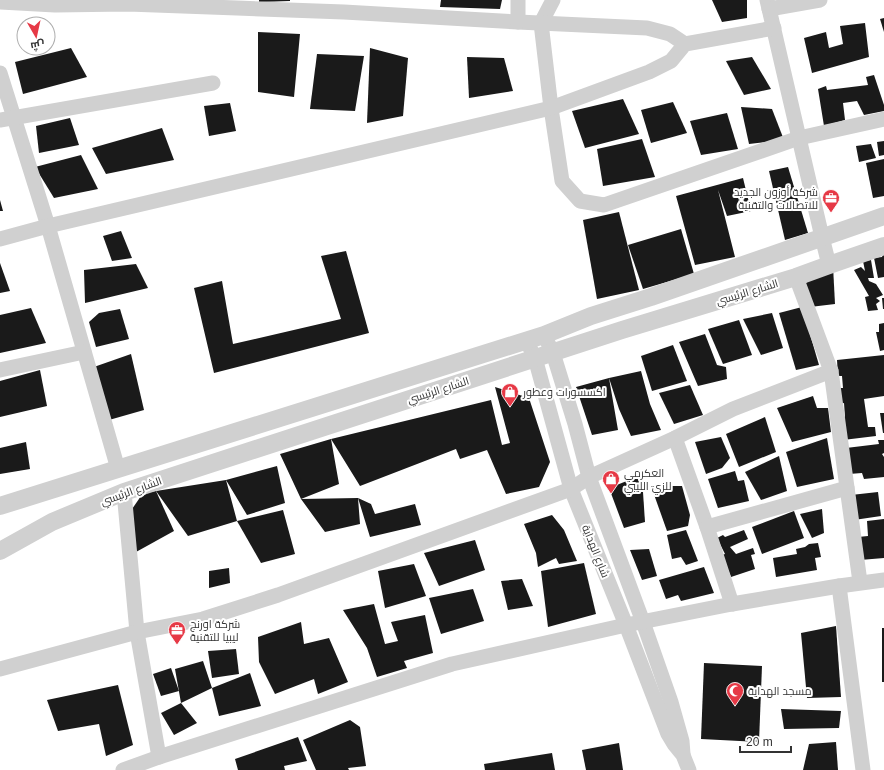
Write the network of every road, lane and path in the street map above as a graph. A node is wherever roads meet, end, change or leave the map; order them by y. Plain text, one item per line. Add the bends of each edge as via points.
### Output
1 (518, 0) edge
2 (553, 0) edge
3 (820, 0) edge
4 (0, 2) edge
5 (55, 2) edge
6 (128, 2) edge
7 (237, 4) edge
8 (768, 5) edge
9 (344, 6) edge
10 (518, 22) junction
11 (540, 23) junction
12 (774, 28) junction
13 (685, 44) junction
14 (0, 73) edge
15 (213, 83) dead end
16 (551, 108) junction
17 (7, 119) edge
18 (884, 119) edge
19 (799, 138) junction
20 (884, 216) edge
21 (48, 226) junction
22 (822, 237) junction
23 (0, 239) edge
24 (884, 246) edge
25 (829, 264) junction
26 (796, 277) junction
27 (544, 335) junction
28 (526, 341) junction
29 (84, 352) junction
30 (553, 353) junction
31 (535, 358) junction
32 (0, 370) edge
33 (831, 371) junction
34 (675, 438) junction
35 (118, 469) junction
36 (589, 477) junction
37 (847, 488) junction
38 (571, 489) junction
39 (124, 492) junction
40 (0, 506) edge
41 (707, 527) junction
42 (0, 551) edge
43 (884, 580) edge
44 (860, 582) junction
45 (838, 586) junction
46 (732, 604) junction
47 (643, 622) junction
48 (626, 625) junction
49 (137, 632) junction
50 (0, 669) edge
51 (683, 755) junction
52 (159, 757) junction
53 (123, 770) edge
54 (689, 770) edge
55 (863, 770) edge

1 - 10 street
2 - 11 street
3 - 8 street
4 - 5 street
5 - 6 street
6 - 7 street
7 - 9 street
8 - 12 street
9 - 10 street
10 - 11 street
11 - 13 street via 647,28 670,34
11 - 16 street
12 - 13 street
12 - 19 street
13 - 16 street via 671,61 650,72
14 - 17 street
15 - 17 street
16 - 19 street via 562,181 580,201 604,205
16 - 21 street
17 - 21 street
18 - 19 street
19 - 22 street
20 - 22 street, الشارع الرئيسي
21 - 23 street
21 - 29 street
22 - 25 street
22 - 27 street, الشارع الرئيسي via 591,316
24 - 25 street, الشارع الرئيسي
25 - 26 street, الشارع الرئيسي
26 - 30 street, الشارع الرئيسي
26 - 33 street
27 - 28 street, الشارع الرئيسي
27 - 30 street, شارع الهداية
28 - 31 street, شارع الهداية
28 - 35 street, الشارع الرئيسي
29 - 32 street
29 - 35 street
30 - 31 street, الشارع الرئيسي
30 - 36 street, شارع الهداية
31 - 38 street, شارع الهداية
31 - 39 street, الشارع الرئيسي
33 - 34 street via 733,409
33 - 37 street
34 - 36 street
34 - 41 street
35 - 40 street, الشارع الرئيسي
36 - 38 street
36 - 47 street, شارع الهداية
37 - 41 street
37 - 44 street
38 - 48 street, شارع الهداية
38 - 49 street via 278,595 203,619
39 - 42 street, الشارع الرئيسي via 52,522
39 - 49 street
41 - 46 street
43 - 44 street
44 - 45 street
45 - 46 street
45 - 55 street
46 - 47 street
47 - 48 street
47 - 51 street, شارع الهداية via 679,728
48 - 51 street, شارع الهداية via 668,734
48 - 52 street via 452,664
49 - 50 street
49 - 52 street
51 - 54 street, شارع الهداية
52 - 53 street

